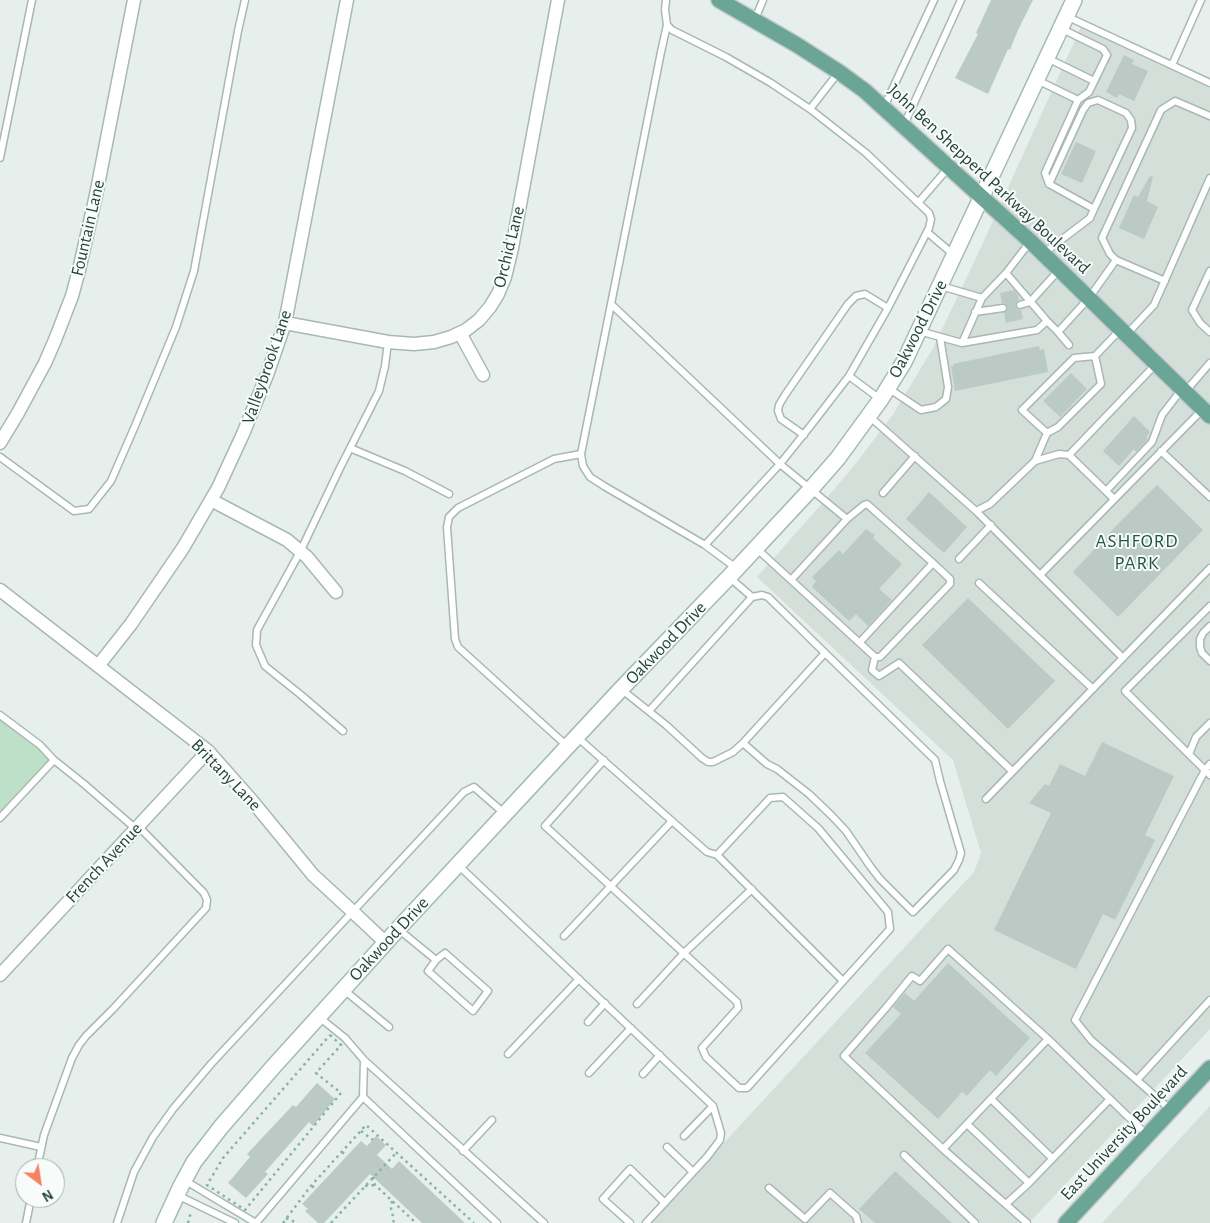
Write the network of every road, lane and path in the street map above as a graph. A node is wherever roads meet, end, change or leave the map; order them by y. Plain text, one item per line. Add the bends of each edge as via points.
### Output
1 (32, 0) edge
2 (134, 0) edge
3 (245, 0) edge
4 (347, 0) edge
5 (558, 0) edge
6 (666, 0) edge
7 (763, 0) edge
8 (934, 0) edge
9 (961, 0) edge
10 (1074, 0) edge
11 (1201, 0) edge
12 (727, 2) edge
13 (754, 20) junction
14 (1063, 22) junction
15 (667, 25) junction
16 (1047, 58) junction
17 (1172, 65) junction
18 (839, 72) junction
19 (1036, 80) junction
20 (1094, 82) junction
21 (1210, 83) edge
22 (1078, 100) junction
23 (884, 107) junction
24 (810, 109) junction
25 (1210, 116) edge
26 (904, 125) junction
27 (0, 158) edge
28 (949, 167) junction
29 (1210, 178) edge
30 (1049, 184) junction
31 (982, 198) junction
32 (918, 202) junction
33 (1094, 209) junction
34 (927, 232) junction
35 (1030, 241) junction
36 (1043, 254) junction
37 (954, 256) junction
38 (1116, 260) junction
39 (1059, 270) junction
40 (1210, 271) edge
41 (1006, 273) junction
42 (1165, 281) junction
43 (940, 286) junction
44 (982, 298) junction
45 (1089, 298) junction
46 (1030, 302) junction
47 (611, 304) junction
48 (1020, 305) dead end
49 (888, 308) junction
50 (1003, 308) dead end
51 (975, 312) junction
52 (1047, 321) junction
53 (285, 322) junction
54 (919, 331) junction
55 (1058, 332) junction
56 (1124, 332) junction
57 (1210, 332) edge
58 (460, 333) junction
59 (940, 337) junction
60 (388, 342) junction
61 (962, 343) junction
62 (1069, 345) dead end
63 (1095, 356) junction
64 (1156, 363) junction
65 (1210, 363) edge
66 (483, 374) dead end
67 (849, 376) junction
68 (1184, 390) junction
69 (884, 394) junction
70 (1206, 412) edge
71 (869, 416) junction
72 (1047, 433) junction
73 (804, 435) junction
74 (0, 442) edge
75 (350, 448) junction
76 (1161, 452) junction
77 (581, 454) junction
78 (1069, 455) junction
79 (915, 456) junction
80 (0, 457) edge
81 (1035, 461) junction
82 (780, 464) junction
83 (811, 489) junction
84 (1106, 490) junction
85 (883, 493) dead end
86 (449, 494) dead end
87 (1210, 497) edge
88 (1114, 499) junction
89 (211, 500) junction
90 (976, 511) junction
91 (847, 519) junction
92 (990, 526) junction
93 (705, 545) junction
94 (756, 548) junction
95 (300, 552) junction
96 (959, 559) dead end
97 (933, 563) junction
98 (1210, 568) edge
99 (733, 572) junction
100 (1040, 575) junction
101 (791, 580) junction
102 (979, 583) dead end
103 (0, 590) edge
104 (336, 592) dead end
105 (752, 597) junction
106 (1210, 606) edge
107 (1210, 626) edge
108 (860, 642) junction
109 (825, 653) junction
110 (876, 657) junction
111 (1123, 658) junction
112 (1210, 661) edge
113 (98, 666) junction
114 (1093, 689) junction
115 (621, 690) junction
116 (649, 711) junction
117 (0, 715) edge
118 (1210, 723) edge
119 (343, 731) dead end
120 (573, 742) junction
121 (743, 743) junction
122 (208, 751) junction
123 (1189, 754) junction
124 (54, 760) junction
125 (604, 760) junction
126 (1210, 764) edge
127 (1012, 771) junction
128 (1207, 772) edge
129 (986, 799) dead end
130 (505, 814) junction
131 (0, 818) edge
132 (672, 822) junction
133 (137, 828) junction
134 (717, 855) junction
135 (458, 865) junction
136 (611, 886) junction
137 (752, 889) junction
138 (352, 911) junction
139 (398, 929) junction
140 (564, 936) dead end
141 (386, 943) junction
142 (684, 953) junction
143 (436, 960) junction
144 (0, 975) edge
145 (579, 979) junction
146 (843, 981) junction
147 (343, 989) junction
148 (1210, 1000) edge
149 (605, 1003) junction
150 (636, 1004) dead end
151 (318, 1017) junction
152 (588, 1022) dead end
153 (389, 1027) dead end
154 (631, 1028) junction
155 (330, 1034) joint
156 (1048, 1039) junction
157 (508, 1054) dead end
158 (660, 1055) junction
159 (364, 1060) junction
160 (1210, 1068) edge
161 (589, 1073) dead end
162 (643, 1074) dead end
163 (1137, 1080) junction
164 (363, 1098) junction
165 (991, 1099) junction
166 (1110, 1099) junction
167 (713, 1106) junction
168 (1171, 1110) junction
169 (492, 1120) dead end
170 (967, 1124) junction
171 (361, 1131) junction
172 (375, 1134) junction
173 (684, 1136) dead end
174 (1147, 1136) junction
175 (0, 1138) edge
176 (41, 1147) junction
177 (667, 1147) dead end
178 (943, 1149) junction
179 (463, 1150) junction
180 (342, 1152) junction
181 (396, 1153) junction
182 (904, 1155) dead end
183 (347, 1156) dead end
184 (38, 1158) edge
185 (1052, 1158) junction
186 (693, 1172) junction
187 (373, 1177) junction
188 (184, 1180) junction
189 (1029, 1182) junction
190 (312, 1186) junction
191 (365, 1186) junction
192 (375, 1186) junction
193 (769, 1188) dead end
194 (316, 1189) dead end
195 (390, 1194) dead end
196 (176, 1195) junction
197 (388, 1197) junction
198 (392, 1201) junction
199 (665, 1203) junction
200 (1006, 1204) junction
201 (29, 1208) edge
202 (415, 1216) dead end
203 (286, 1218) junction
204 (412, 1219) junction
205 (803, 1221) edge
206 (26, 1223) edge
207 (117, 1223) edge
208 (164, 1223) edge
209 (236, 1223) edge
210 (256, 1223) edge
211 (283, 1223) edge
212 (297, 1223) edge
213 (331, 1223) edge
214 (393, 1223) edge
215 (416, 1223) edge
216 (474, 1223) edge
217 (497, 1223) edge
218 (544, 1223) edge
219 (630, 1223) edge
220 (646, 1223) edge
221 (858, 1223) edge
222 (975, 1223) edge
223 (1027, 1223) edge
224 (1066, 1223) edge

1 - 27 lane
2 - 74 street, Fountain Lane via 72,296 45,363
3 - 80 lane via 194,271 176,327 111,481 89,509 74,511
4 - 53 street, Valleybrook Lane
5 - 58 street, Orchid Lane via 505,277 490,307 479,320
6 - 15 lane
7 - 13 lane
8 - 23 lane
9 - 26 lane
10 - 14 street, Oakwood Drive
11 - 17 lane
12 - 13 main road, John Ben Shepperd Parkway Boulevard
13 - 18 main road, John Ben Shepperd Parkway Boulevard
14 - 16 street, Oakwood Drive
14 - 17 lane
14 - 20 lane via 1103,49 1106,56
15 - 24 lane via 771,83
15 - 47 lane
16 - 19 street, Oakwood Drive
16 - 20 lane
17 - 21 lane
18 - 23 main road, John Ben Shepperd Parkway Boulevard
18 - 24 lane
19 - 22 lane
19 - 31 street, Oakwood Drive
20 - 22 lane via 1089,92
22 - 30 lane via 1044,173
23 - 26 main road, John Ben Shepperd Parkway Boulevard
24 - 32 lane via 866,153
25 - 38 lane via 1175,101 1161,110 1102,238
26 - 28 main road, John Ben Shepperd Parkway Boulevard
28 - 31 main road, John Ben Shepperd Parkway Boulevard
28 - 32 lane
29 - 42 lane
30 - 33 lane
30 - 33 lane via 1088,103 1098,100 1126,113 1132,128
31 - 35 main road, John Ben Shepperd Parkway Boulevard
31 - 37 street, Oakwood Drive
32 - 34 lane via 929,213 931,220
33 - 36 lane via 1090,218
34 - 37 lane
34 - 49 lane
35 - 36 main road, John Ben Shepperd Parkway Boulevard
35 - 41 lane
36 - 39 main road, John Ben Shepperd Parkway Boulevard
37 - 43 street, Oakwood Drive
38 - 42 lane
38 - 45 lane
39 - 45 main road, John Ben Shepperd Parkway Boulevard
39 - 46 lane
40 - 57 lane via 1192,310
41 - 44 lane
41 - 46 lane
42 - 56 lane via 1154,305
43 - 44 lane
43 - 54 street, Oakwood Drive
44 - 51 lane
45 - 55 lane
45 - 56 main road, John Ben Shepperd Parkway Boulevard
46 - 48 lane
46 - 52 lane
47 - 77 lane
47 - 82 lane
49 - 67 lane
49 - 73 lane via 865,294 856,296 785,395 778,410 782,419
50 - 51 lane
51 - 61 lane
52 - 55 lane
52 - 61 lane via 1037,330
53 - 60 street, Orchid Lane
53 - 89 street, Valleybrook Lane via 243,434
54 - 59 lane
54 - 69 street, Oakwood Drive
55 - 62 lane
56 - 63 lane
56 - 64 main road, John Ben Shepperd Parkway Boulevard
58 - 60 street, Orchid Lane via 434,342
58 - 66 street
59 - 61 lane
59 - 69 lane via 948,387 946,399 936,407 921,410
60 - 75 lane via 379,391
63 - 72 lane via 1101,384 1058,427
63 - 72 lane via 1074,358 1022,410
64 - 68 main road, John Ben Shepperd Parkway Boulevard
64 - 78 lane
65 - 68 lane
67 - 69 lane
67 - 73 lane
68 - 70 main road, John Ben Shepperd Parkway Boulevard
68 - 84 lane via 1162,415 1152,442
69 - 71 street, Oakwood Drive
70 - 76 lane
71 - 79 lane
71 - 83 street, Oakwood Drive
72 - 81 lane
73 - 82 lane
75 - 86 lane
75 - 95 lane
76 - 87 lane
76 - 88 lane
77 - 93 lane via 590,477
77 - 120 lane via 554,459 458,508 449,516 446,527 454,639 458,647
78 - 81 lane via 1059,454
78 - 84 lane
79 - 85 lane
79 - 90 lane
81 - 90 lane via 990,504
82 - 83 lane
82 - 93 lane
83 - 91 lane
83 - 94 street, Oakwood Drive
84 - 88 lane
88 - 100 lane
89 - 95 street via 287,540
89 - 113 street, Valleybrook Lane via 183,548
90 - 92 lane
91 - 97 lane via 864,505 869,505
91 - 101 lane
92 - 96 lane
92 - 100 lane
93 - 99 lane
94 - 99 street, Oakwood Drive
94 - 101 lane
95 - 104 street
95 - 119 lane via 257,630 256,645 265,666
97 - 108 lane
97 - 110 lane via 950,579 950,584 880,657
98 - 111 lane
99 - 105 lane
99 - 115 street, Oakwood Drive
100 - 111 lane
101 - 108 lane
102 - 114 lane
103 - 113 street, Brittany Lane
105 - 109 lane via 768,597
105 - 116 lane
106 - 123 lane via 1125,691
107 - 112 lane via 1200,639 1202,653
108 - 110 lane
109 - 121 lane
109 - 121 lane via 935,760 961,853 954,870 913,912 880,879 832,816
110 - 127 lane via 872,670 879,676 899,663
111 - 114 lane
113 - 122 street, Brittany Lane
114 - 127 lane
115 - 116 lane
115 - 120 street, Oakwood Drive
116 - 121 lane via 708,762 721,759
117 - 124 lane via 40,745
118 - 123 lane via 1196,737
120 - 125 lane
120 - 130 street, Oakwood Drive
122 - 133 street, French Avenue
122 - 138 street, Brittany Lane via 313,875
123 - 128 lane
124 - 131 lane
124 - 133 lane
125 - 132 lane
125 - 136 lane via 545,826
126 - 128 lane
127 - 129 lane
128 - 163 lane via 1075,1020 1091,1040
130 - 135 street, Oakwood Drive
130 - 138 lane via 474,787 464,792
132 - 134 lane via 707,852
132 - 136 lane
133 - 144 street, French Avenue
133 - 176 lane via 204,893 206,908 79,1045
134 - 137 lane
134 - 146 lane via 770,798 783,797 818,828 888,912 890,929
135 - 139 street, Oakwood Drive
135 - 145 lane
136 - 140 lane
136 - 142 lane
137 - 142 lane
137 - 146 lane
138 - 141 street, Brittany Lane
138 - 207 lane via 173,1109 134,1172
139 - 141 street, Oakwood Drive
139 - 143 lane
141 - 147 street, Oakwood Drive
142 - 146 lane via 737,1002 738,1008 702,1048 706,1057 738,1088 746,1088
142 - 150 lane
143 - 143 lane via 428,971 473,1011 488,991 445,953
145 - 149 lane
145 - 157 lane
147 - 151 street, Oakwood Drive
147 - 153 lane
148 - 163 lane
149 - 152 lane
149 - 154 lane
151 - 159 lane via 345,1038
151 - 188 street, Oakwood Drive via 221,1127
154 - 158 lane
154 - 161 lane
155 - 155 path via 341,1045 316,1073 341,1092 245,1210 207,1185 223,1158
156 - 165 lane
156 - 166 lane
156 - 178 lane via 948,949 920,981 912,976 844,1056
158 - 162 lane
158 - 167 lane
159 - 164 lane
159 - 179 lane
160 - 168 main road, East University Boulevard
163 - 168 lane
164 - 210 lane
164 - 217 lane
165 - 170 lane
165 - 185 lane
166 - 174 lane
166 - 185 lane
167 - 173 lane
167 - 186 lane via 721,1137
168 - 174 main road, East University Boulevard
169 - 179 lane
170 - 178 lane
170 - 189 lane
171 - 172 path via 372,1139
171 - 172 path via 366,1125
171 - 180 path
172 - 181 path
174 - 224 main road, East University Boulevard
175 - 176 lane
176 - 184 lane
177 - 186 lane
178 - 200 lane
179 - 218 lane
180 - 183 path
180 - 190 path
181 - 187 path
181 - 216 path
182 - 222 lane
185 - 189 lane
186 - 199 lane
187 - 191 path
187 - 192 path
188 - 196 street, Oakwood Drive
188 - 210 lane
189 - 200 lane
190 - 194 path
190 - 203 path
191 - 192 path
191 - 213 path
192 - 197 path
193 - 205 lane
195 - 197 path
196 - 208 street, Oakwood Drive
196 - 209 lane
197 - 198 path
198 - 204 path
198 - 214 path
199 - 219 lane via 630,1169 603,1199
199 - 220 lane
200 - 223 lane
201 - 206 lane
202 - 204 path
203 - 211 path
203 - 212 path
204 - 215 path
205 - 221 lane via 830,1193 856,1216

